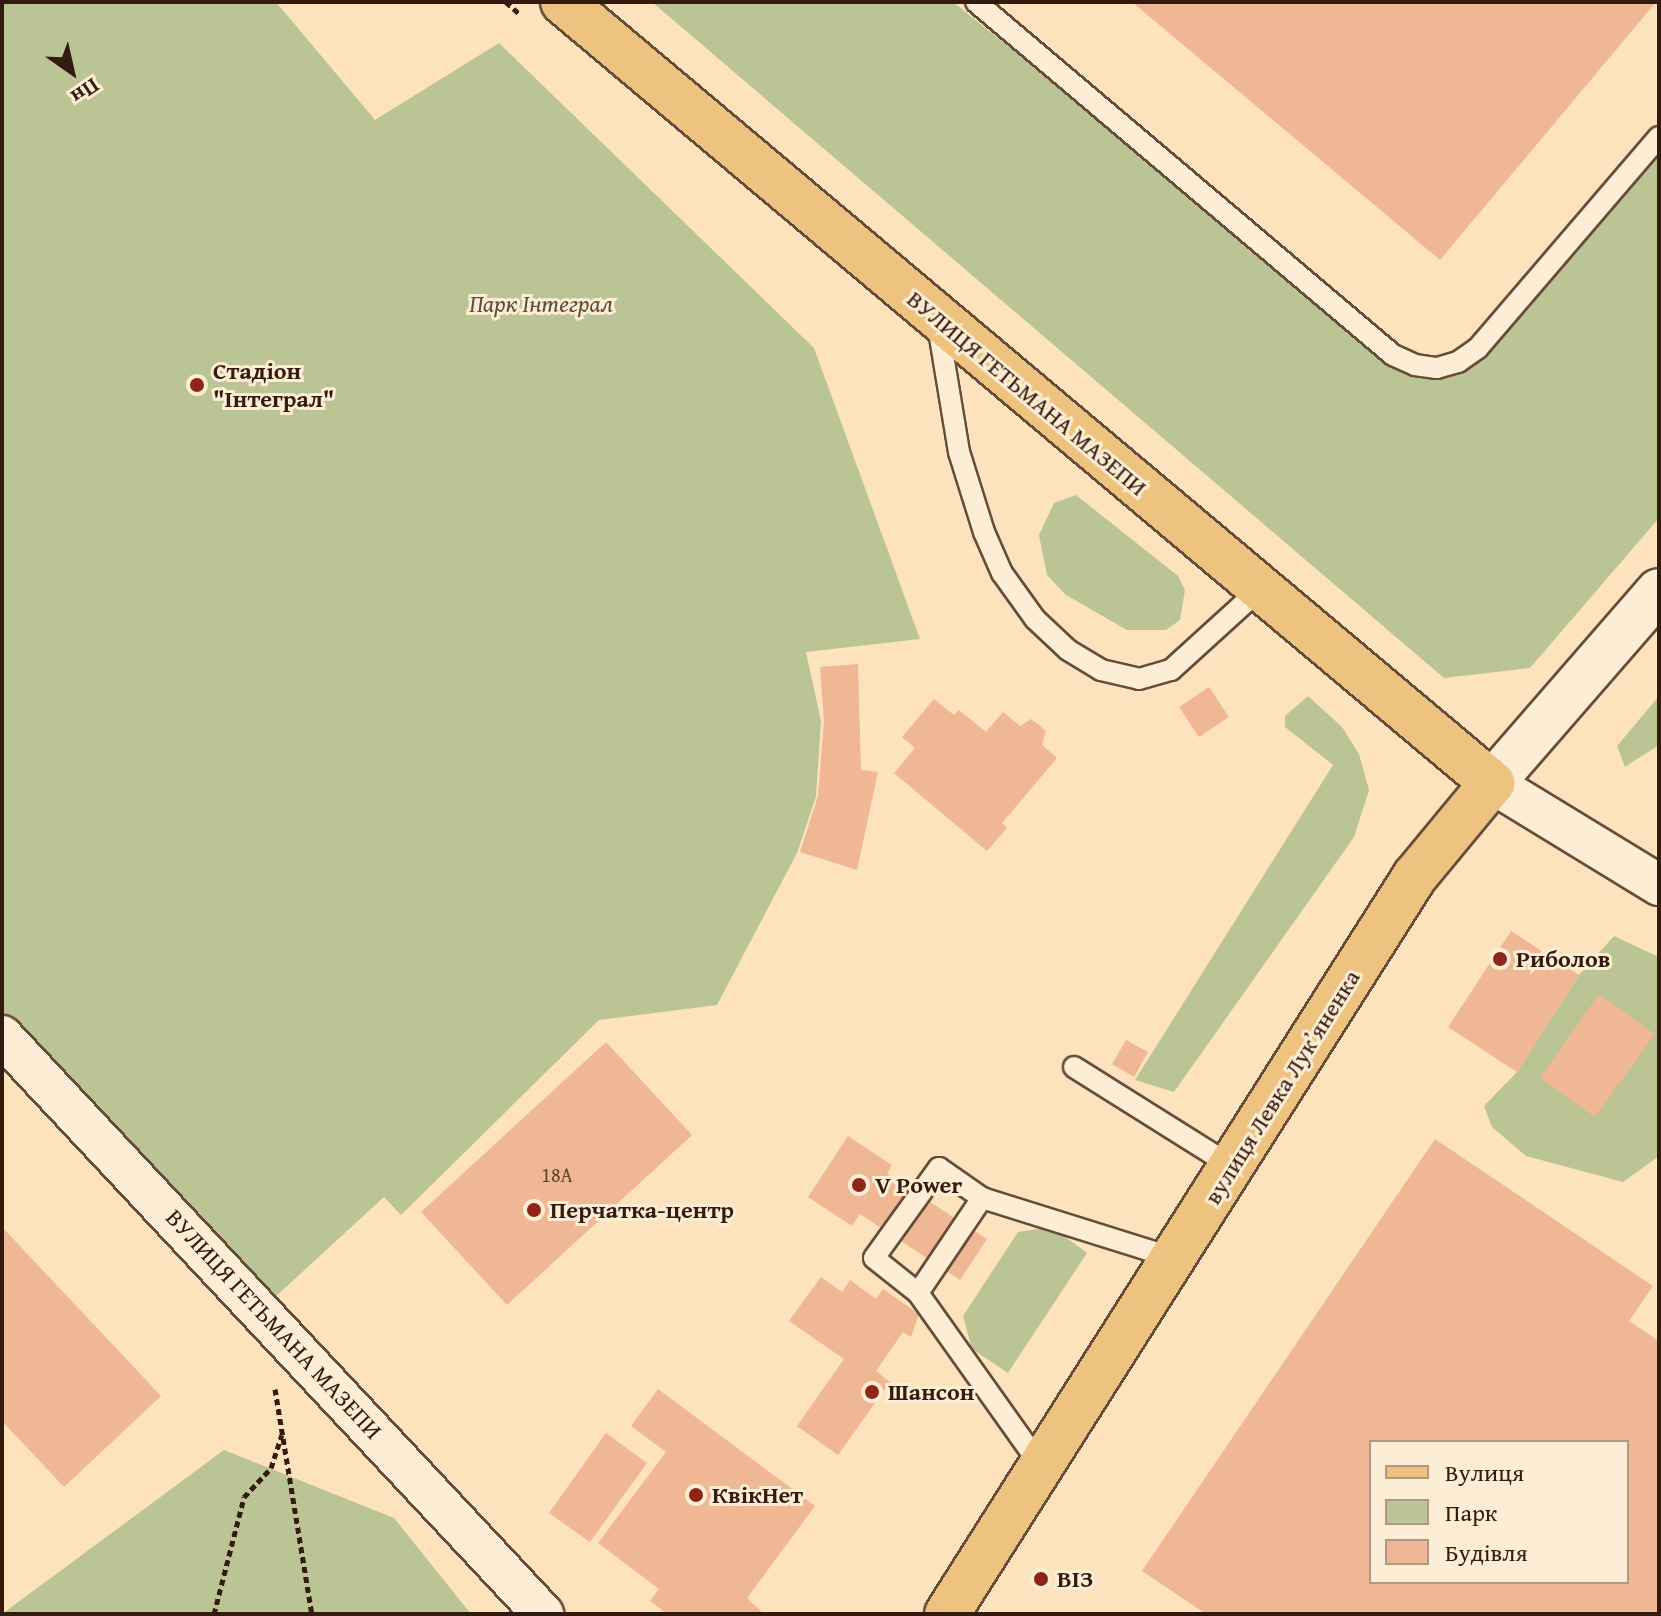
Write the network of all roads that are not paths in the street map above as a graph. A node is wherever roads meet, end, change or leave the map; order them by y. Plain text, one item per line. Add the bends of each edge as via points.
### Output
1 (563, 2) edge
2 (976, 2) edge
3 (1659, 137) edge
4 (937, 317) junction
5 (1260, 589) junction
6 (1659, 591) edge
7 (1492, 783) junction
8 (1659, 885) edge
9 (2, 1036) edge
10 (1074, 1067) dead end
11 (1232, 1166) junction
12 (982, 1198) junction
13 (1173, 1258) junction
14 (918, 1293) junction
15 (1041, 1467) junction
16 (543, 1614) edge
17 (947, 1614) edge

1 - 4 main road, ВУЛИЦЯ ГЕТЬМАНА МАЗЕПИ
2 - 3 lane via 1393,355 1415,365 1437,368 1478,348
4 - 5 main road, ВУЛИЦЯ ГЕТЬМАНА МАЗЕПИ
4 - 5 lane via 959,452 984,532 1035,619 1068,650 1101,670 1139,679 1171,670
5 - 7 main road, ВУЛИЦЯ ГЕТЬМАНА МАЗЕПИ
6 - 7 main road, вулиця Левка Лукʼяненка
7 - 8 street
7 - 11 main road, вулиця Левка Лукʼяненка via 1415,876
9 - 16 street, ВУЛИЦЯ ГЕТЬМАНА МАЗЕПИ
10 - 11 lane
11 - 13 main road, вулиця Левка Лукʼяненка
12 - 13 lane
12 - 14 lane
12 - 14 lane via 939,1168 874,1258
13 - 15 main road, вулиця Левка Лукʼяненка
14 - 15 lane
15 - 17 main road, вулиця Левка Лукʼяненка

